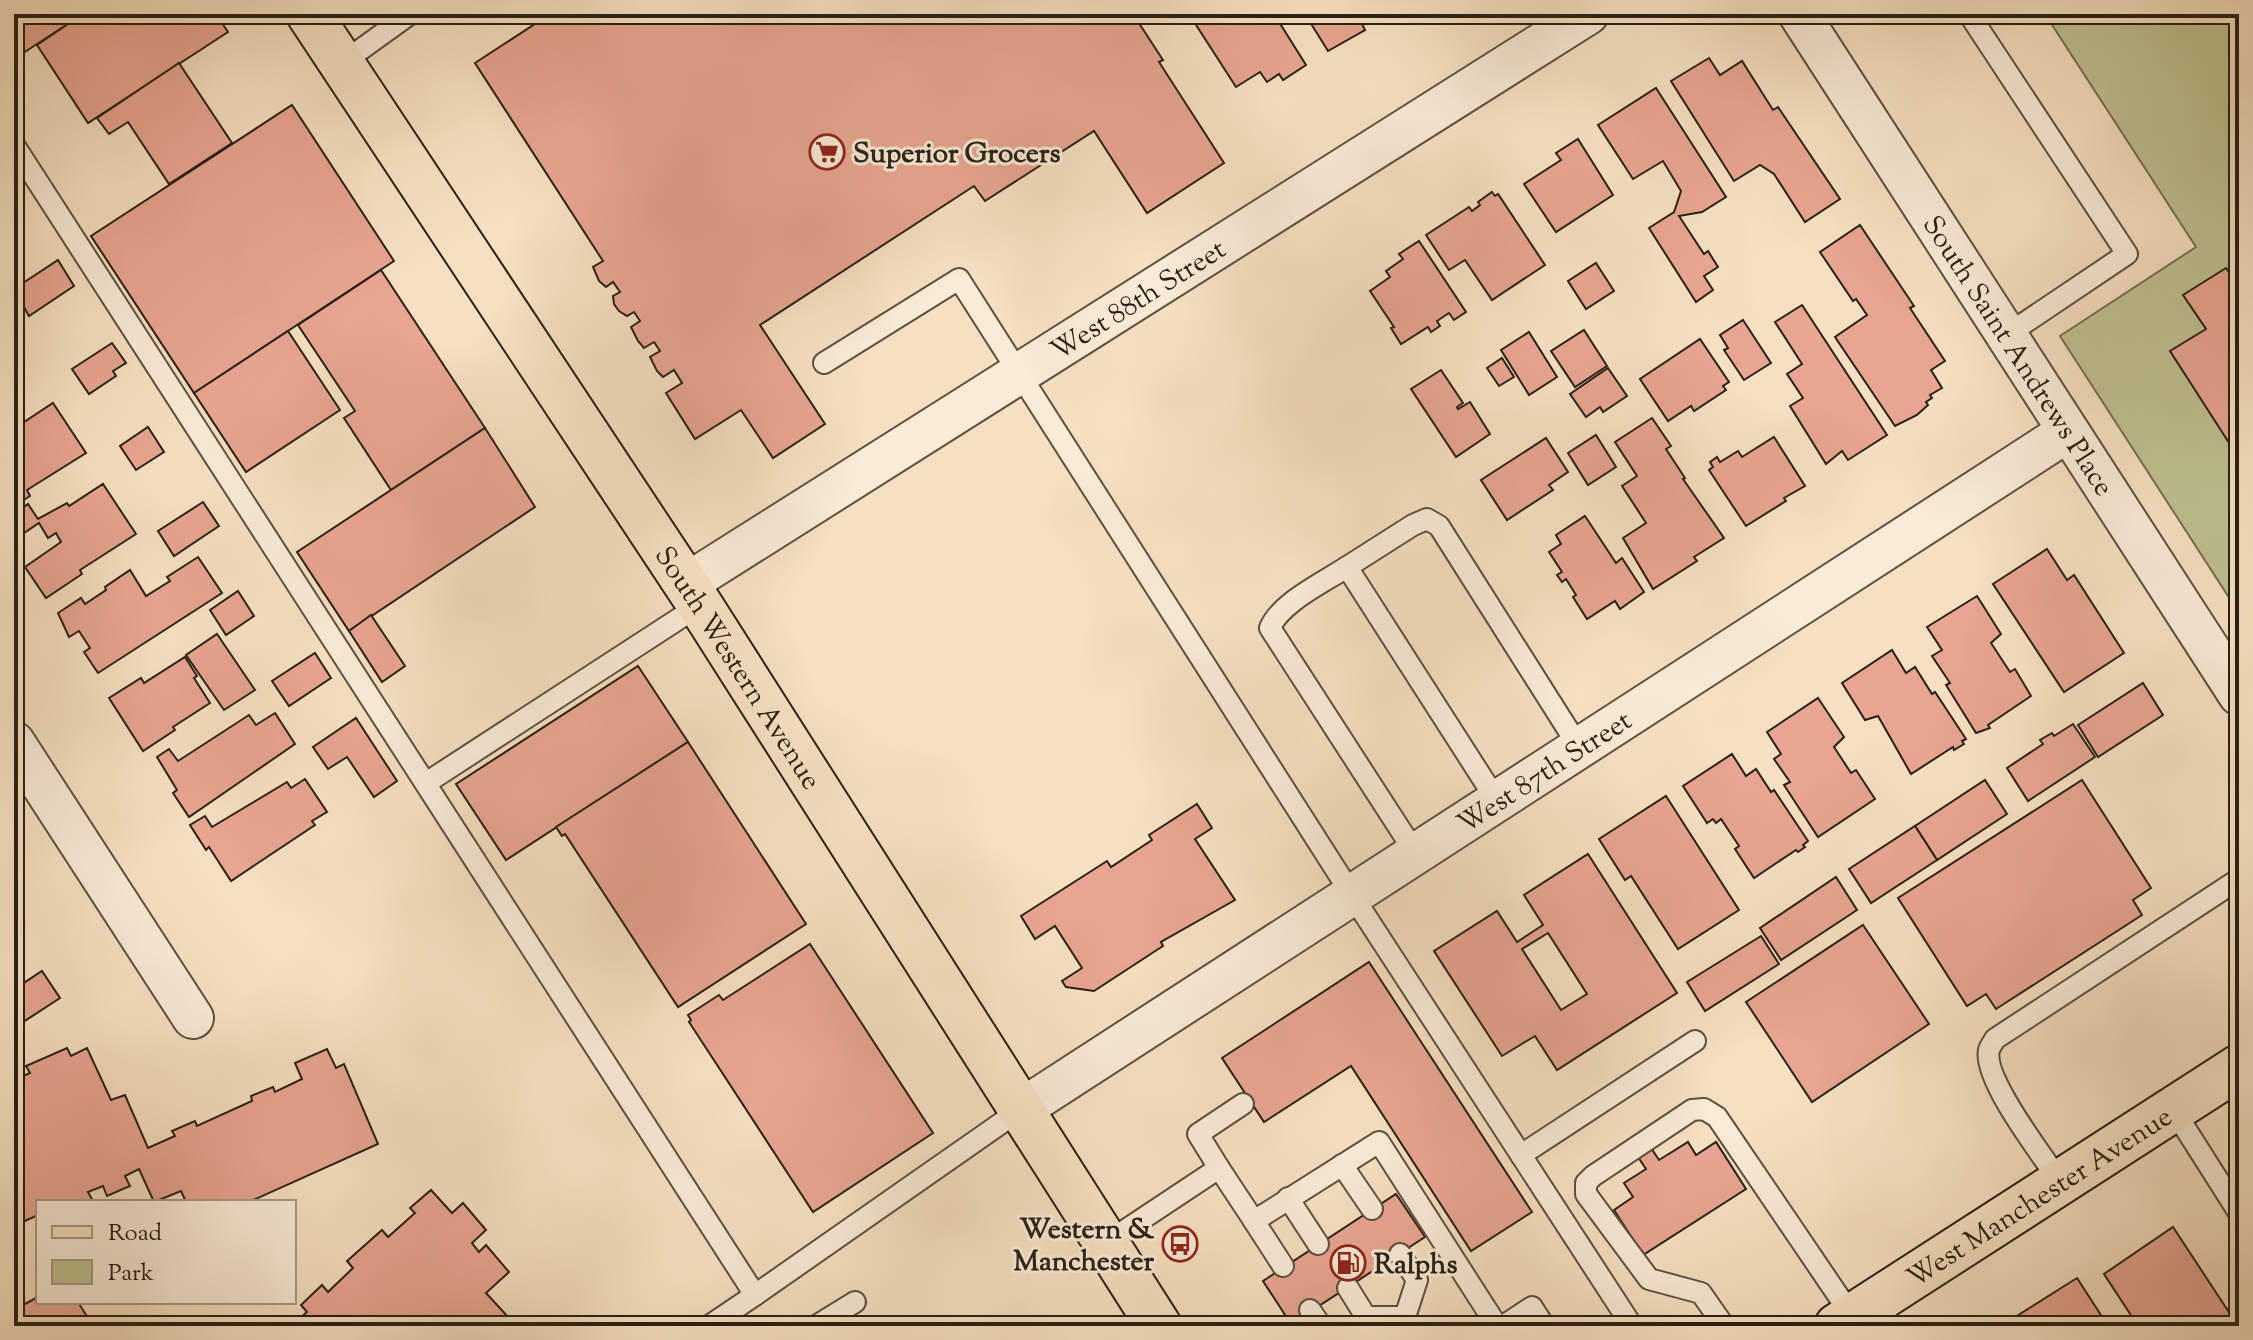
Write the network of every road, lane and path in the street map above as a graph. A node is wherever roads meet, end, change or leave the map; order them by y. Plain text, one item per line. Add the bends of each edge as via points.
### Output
1 (309, 14) edge
2 (410, 14) edge
3 (1588, 14) edge
4 (1799, 14) edge
5 (1969, 14) edge
6 (342, 63) junction
7 (14, 145) edge
8 (2005, 336) junction
9 (824, 363) dead end
10 (1020, 372) junction
11 (2067, 432) junction
12 (1347, 567) junction
13 (693, 594) junction
14 (2239, 695) edge
15 (14, 742) edge
16 (1579, 747) junction
17 (426, 783) junction
18 (1497, 801) junction
19 (1416, 854) junction
20 (2239, 879) edge
21 (1352, 895) junction
22 (193, 1018) dead end
23 (1695, 1041) dead end
24 (2239, 1067) edge
25 (1243, 1104) dead end
26 (2173, 1109) junction
27 (1020, 1110) junction
28 (1521, 1155) junction
29 (1342, 1165) junction
30 (1219, 1168) junction
31 (2061, 1183) junction
32 (1288, 1198) junction
33 (1372, 1209) dead end
34 (2239, 1213) edge
35 (1254, 1221) junction
36 (1106, 1243) junction
37 (1318, 1244) dead end
38 (1400, 1254) dead end
39 (1283, 1266) dead end
40 (1348, 1288) dead end
41 (755, 1295) junction
42 (855, 1302) dead end
43 (1864, 1317) edge
44 (1408, 1322) edge
45 (709, 1326) edge
46 (816, 1326) edge
47 (1159, 1326) edge
48 (1500, 1326) edge
49 (1544, 1326) edge
50 (1632, 1326) edge
51 (1724, 1326) edge

1 - 6 main road, South Western Avenue
2 - 6 lane
3 - 10 street, West 88th Street
4 - 8 street, South Saint Andrews Place
5 - 8 lane via 2127,254
6 - 13 main road, South Western Avenue
7 - 17 lane
8 - 11 street, South Saint Andrews Place
9 - 10 lane via 959,279
10 - 13 street, West 88th Street
10 - 21 lane
11 - 14 street, South Saint Andrews Place
11 - 16 street, West 87th Street
12 - 16 lane via 1413,525 1427,519 1439,526
12 - 18 lane
12 - 19 lane via 1283,609 1270,628
13 - 17 lane
13 - 27 main road, South Western Avenue
15 - 22 street
16 - 18 street, West 87th Street
17 - 41 lane
18 - 19 street, West 87th Street
19 - 21 street, West 87th Street
20 - 31 lane via 1995,1039 1990,1065 2001,1093
21 - 27 street, West 87th Street
21 - 28 lane
23 - 28 lane
24 - 26 main road, West Manchester Avenue
25 - 30 lane via 1198,1134
26 - 31 main road, West Manchester Avenue
26 - 34 lane
27 - 36 main road, South Western Avenue
27 - 41 lane
28 - 50 lane
29 - 32 lane
29 - 33 lane
29 - 48 lane via 1379,1142
30 - 35 lane
30 - 36 lane
31 - 43 main road, West Manchester Avenue
32 - 35 lane
32 - 37 lane
35 - 39 lane
36 - 47 main road, South Western Avenue
38 - 44 lane via 1417,1280
40 - 44 lane via 1366,1317
41 - 45 lane
42 - 46 lane
43 - 51 lane via 1717,1117 1704,1109 1692,1110 1586,1183 1586,1194 1649,1279 1701,1293
48 - 49 lane via 1532,1307

